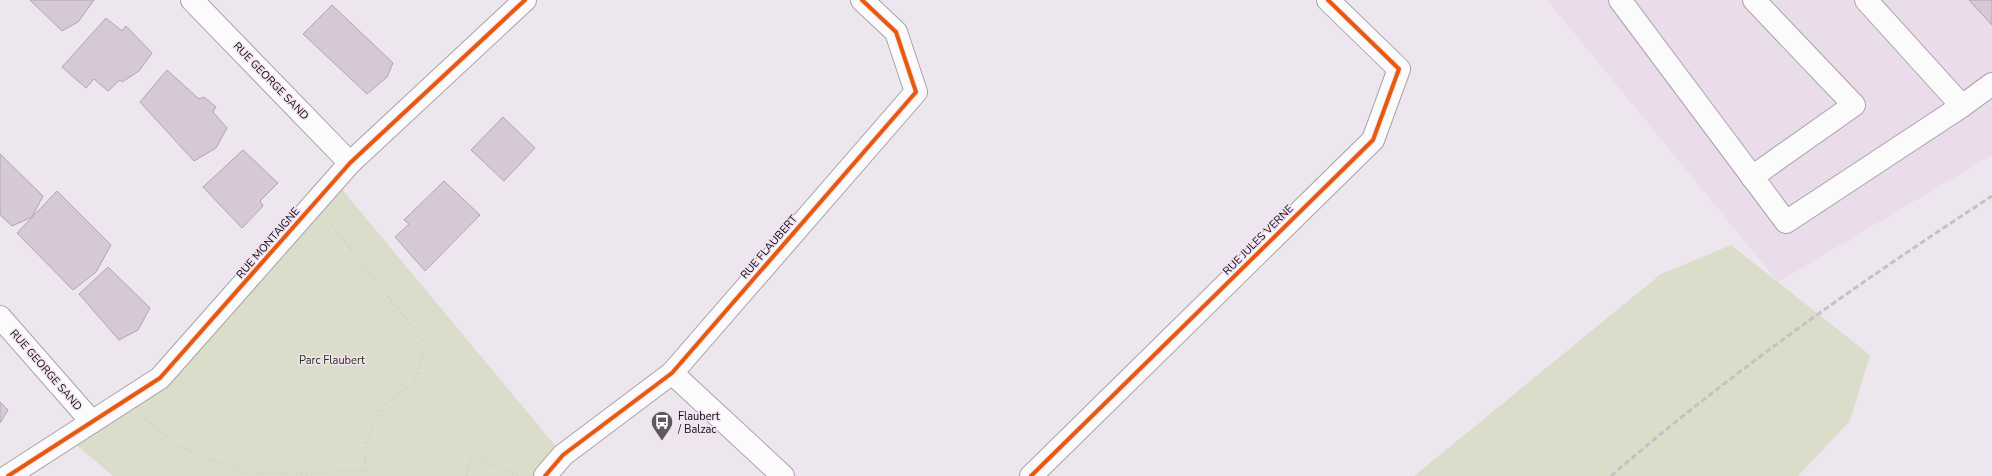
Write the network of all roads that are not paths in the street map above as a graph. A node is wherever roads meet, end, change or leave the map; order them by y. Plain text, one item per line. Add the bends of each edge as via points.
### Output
1 (192, 0) edge
2 (525, 0) edge
3 (862, 0) edge
4 (1328, 0) edge
5 (1620, 0) edge
6 (1754, 0) edge
7 (1866, 0) edge
8 (1992, 84) edge
9 (1962, 106) junction
10 (350, 163) junction
11 (1752, 177) junction
12 (0, 318) edge
13 (672, 373) junction
14 (92, 422) junction
15 (8, 476) edge
16 (545, 476) edge
17 (783, 476) edge
18 (1031, 476) edge

1 - 10 street, RUE GEORGE SAND
2 - 10 street, RUE MONTAIGNE
3 - 13 street, RUE FLAUBERT via 896,32 916,92
4 - 18 street, RUE JULES VERNE via 1400,69 1373,140
5 - 11 street
6 - 11 street via 1854,104
7 - 9 street
8 - 9 street
9 - 11 street via 1786,222
10 - 14 street, RUE MONTAIGNE via 160,378
12 - 14 street, RUE GEORGE SAND
13 - 16 street, RUE FLAUBERT via 563,455
13 - 17 street
14 - 15 street, RUE MONTAIGNE

